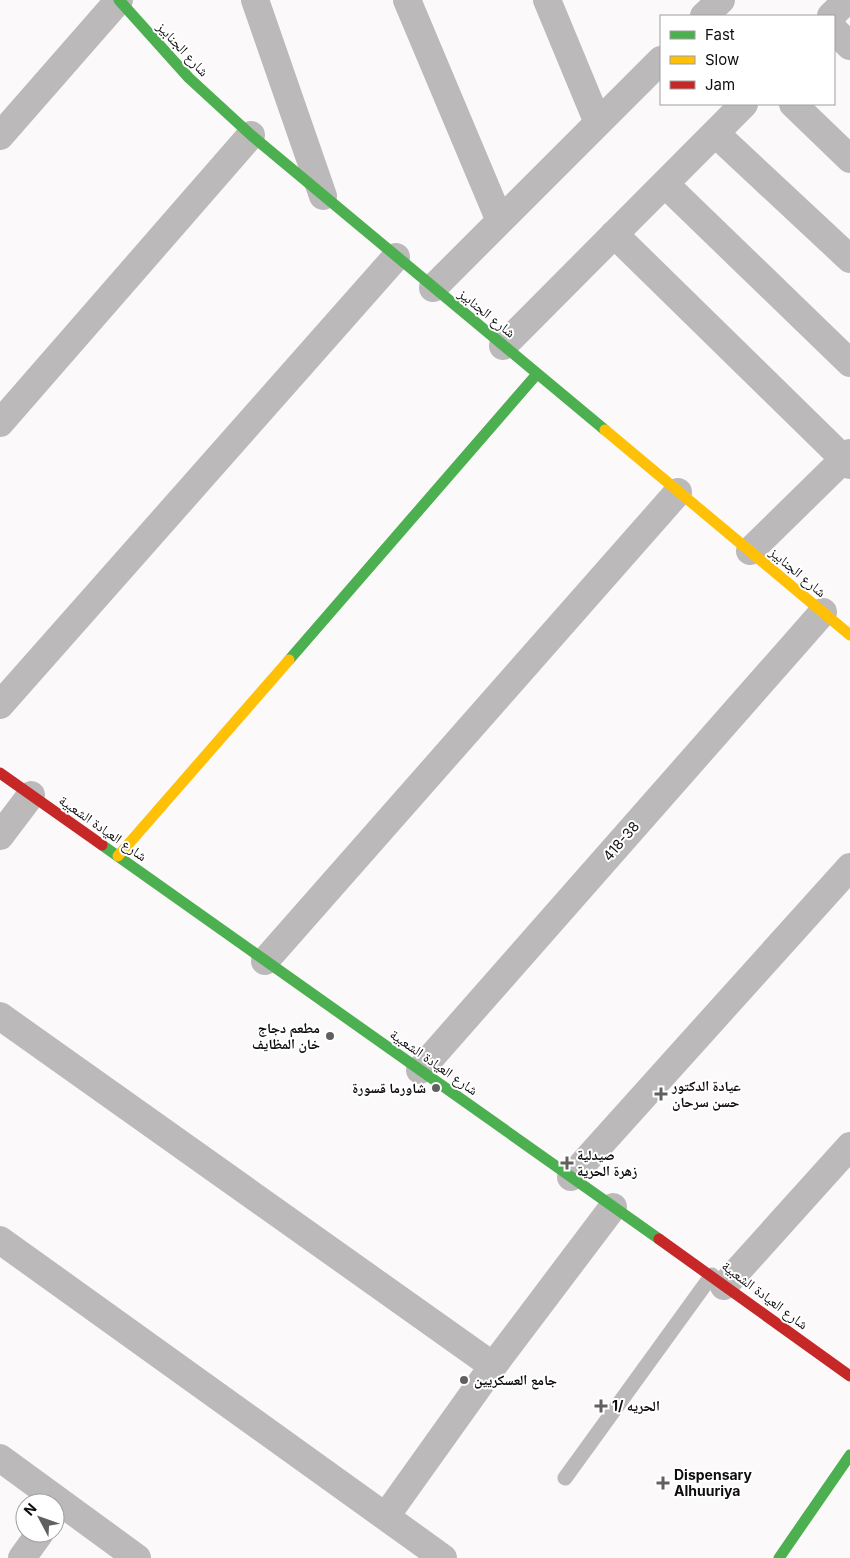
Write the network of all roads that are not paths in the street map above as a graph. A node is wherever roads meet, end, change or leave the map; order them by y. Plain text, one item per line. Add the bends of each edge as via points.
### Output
1 (119, 0) edge
2 (254, 0) edge
3 (407, 0) edge
4 (547, 0) edge
5 (694, 0) edge
6 (720, 0) edge
7 (847, 0) edge
8 (702, 15) edge
9 (704, 15) edge
10 (832, 15) edge
11 (835, 31) edge
12 (850, 46) edge
13 (660, 61) edge
14 (743, 105) edge
15 (794, 105) edge
16 (598, 123) junction
17 (715, 133) junction
18 (251, 135) junction
19 (0, 136) edge
20 (850, 159) edge
21 (665, 184) junction
22 (323, 196) junction
23 (500, 221) junction
24 (614, 234) junction
25 (396, 257) junction
26 (850, 259) edge
27 (433, 288) junction
28 (503, 346) junction
29 (850, 363) edge
30 (537, 374) junction
31 (0, 423) edge
32 (848, 459) edge
33 (678, 492) junction
34 (750, 551) junction
35 (823, 612) junction
36 (850, 635) edge
37 (0, 705) edge
38 (0, 773) edge
39 (31, 795) junction
40 (0, 836) edge
41 (118, 856) junction
42 (850, 867) edge
43 (265, 961) junction
44 (0, 1016) edge
45 (420, 1070) junction
46 (850, 1146) edge
47 (571, 1178) junction
48 (614, 1207) junction
49 (0, 1240) edge
50 (718, 1280) junction
51 (493, 1366) junction
52 (850, 1376) edge
53 (850, 1455) edge
54 (0, 1458) edge
55 (565, 1478) dead end
56 (41, 1493) edge
57 (65, 1512) edge
58 (386, 1516) junction
59 (33, 1543) edge
60 (22, 1558) edge
61 (137, 1558) edge
62 (444, 1558) edge
63 (779, 1558) edge

1 - 18 street, شارع الجنابيز via 189,78
1 - 19 street
2 - 22 street
3 - 23 street
4 - 16 street
5 - 8 street
6 - 9 street
7 - 10 street
11 - 12 street
13 - 16 street
14 - 17 street
15 - 20 street
16 - 23 street
17 - 21 street
17 - 26 street
18 - 22 street, شارع الجنابيز
18 - 31 street
21 - 24 street
21 - 29 street
22 - 25 street, شارع الجنابيز
23 - 27 street
24 - 28 street
24 - 32 street
25 - 27 street, شارع الجنابيز
25 - 37 street
27 - 28 street, شارع الجنابيز
28 - 30 street, شارع الجنابيز
30 - 33 street, شارع الجنابيز
30 - 41 street
32 - 34 street
33 - 34 street, شارع الجنابيز
33 - 43 street
34 - 35 street, شارع الجنابيز
35 - 36 street, شارع الجنابيز
35 - 45 street, 418-38
38 - 39 street, شارع العيادة الشعبية
39 - 40 street
39 - 41 street, شارع العيادة الشعبية
41 - 43 street, شارع العيادة الشعبية
42 - 47 street
43 - 45 street, شارع العيادة الشعبية
44 - 51 street
45 - 47 street, شارع العيادة الشعبية
46 - 50 street
47 - 48 street, شارع العيادة الشعبية
48 - 50 street, شارع العيادة الشعبية
48 - 51 street
49 - 58 street
50 - 52 street, شارع العيادة الشعبية
50 - 55 lane
51 - 58 street
53 - 63 street
54 - 56 street
57 - 61 street
58 - 62 street
59 - 60 street

